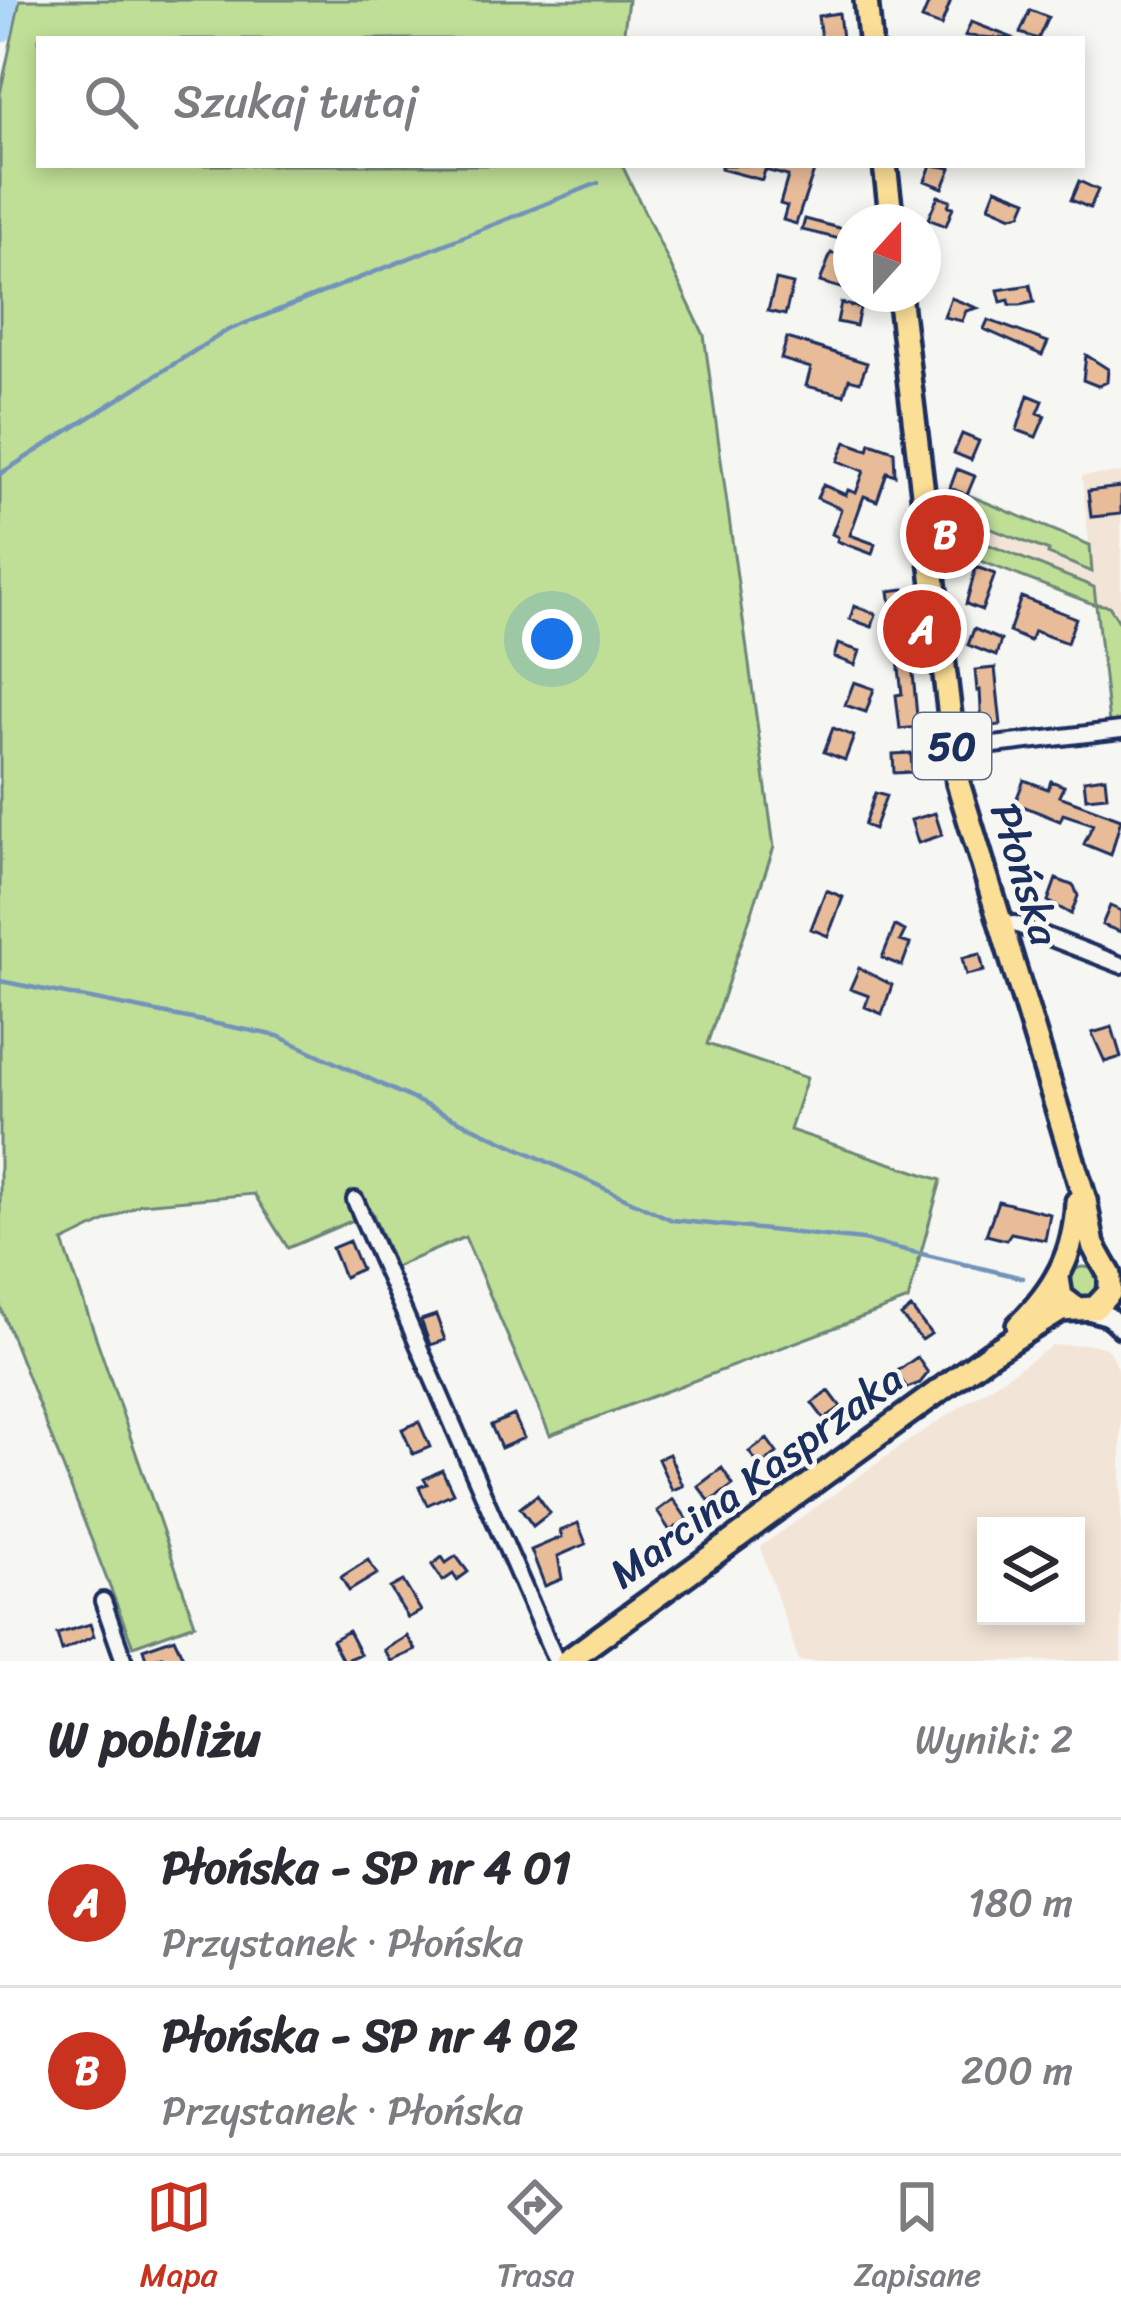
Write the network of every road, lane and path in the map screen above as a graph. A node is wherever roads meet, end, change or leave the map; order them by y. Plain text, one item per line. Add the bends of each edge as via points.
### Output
1 (866, 0) edge
2 (870, 36) edge
3 (885, 168) edge
4 (890, 204) edge
5 (901, 312) edge
6 (1121, 730) edge
7 (952, 750) junction
8 (999, 925) junction
9 (1121, 965) edge
10 (1078, 1183) junction
11 (355, 1200) dead end
12 (1099, 1260) junction
13 (1062, 1270) junction
14 (1115, 1300) edge
15 (1082, 1310) junction
16 (1121, 1328) edge
17 (992, 1353) junction
18 (103, 1600) dead end
19 (124, 1661) edge
20 (556, 1661) edge
21 (567, 1661) edge

1 - 2 main road
3 - 4 main road
5 - 7 main road, Płońska / 50
6 - 7 street
7 - 8 main road, Płońska / 50
8 - 9 street via 1015,923
8 - 10 main road, Płońska / 50
10 - 12 main road, Płońska / 50
10 - 13 main road, Płońska / 50 via 1076,1234
11 - 20 street
12 - 13 main road via 1081,1256
12 - 14 main road
13 - 15 main road via 1061,1297
13 - 17 main road, Marcina Kasprzaka / 50
14 - 15 main road
15 - 16 street
15 - 17 main road, Marcina Kasprzaka / 50 via 1047,1317
17 - 21 main road, Marcina Kasprzaka / 50
18 - 19 street

